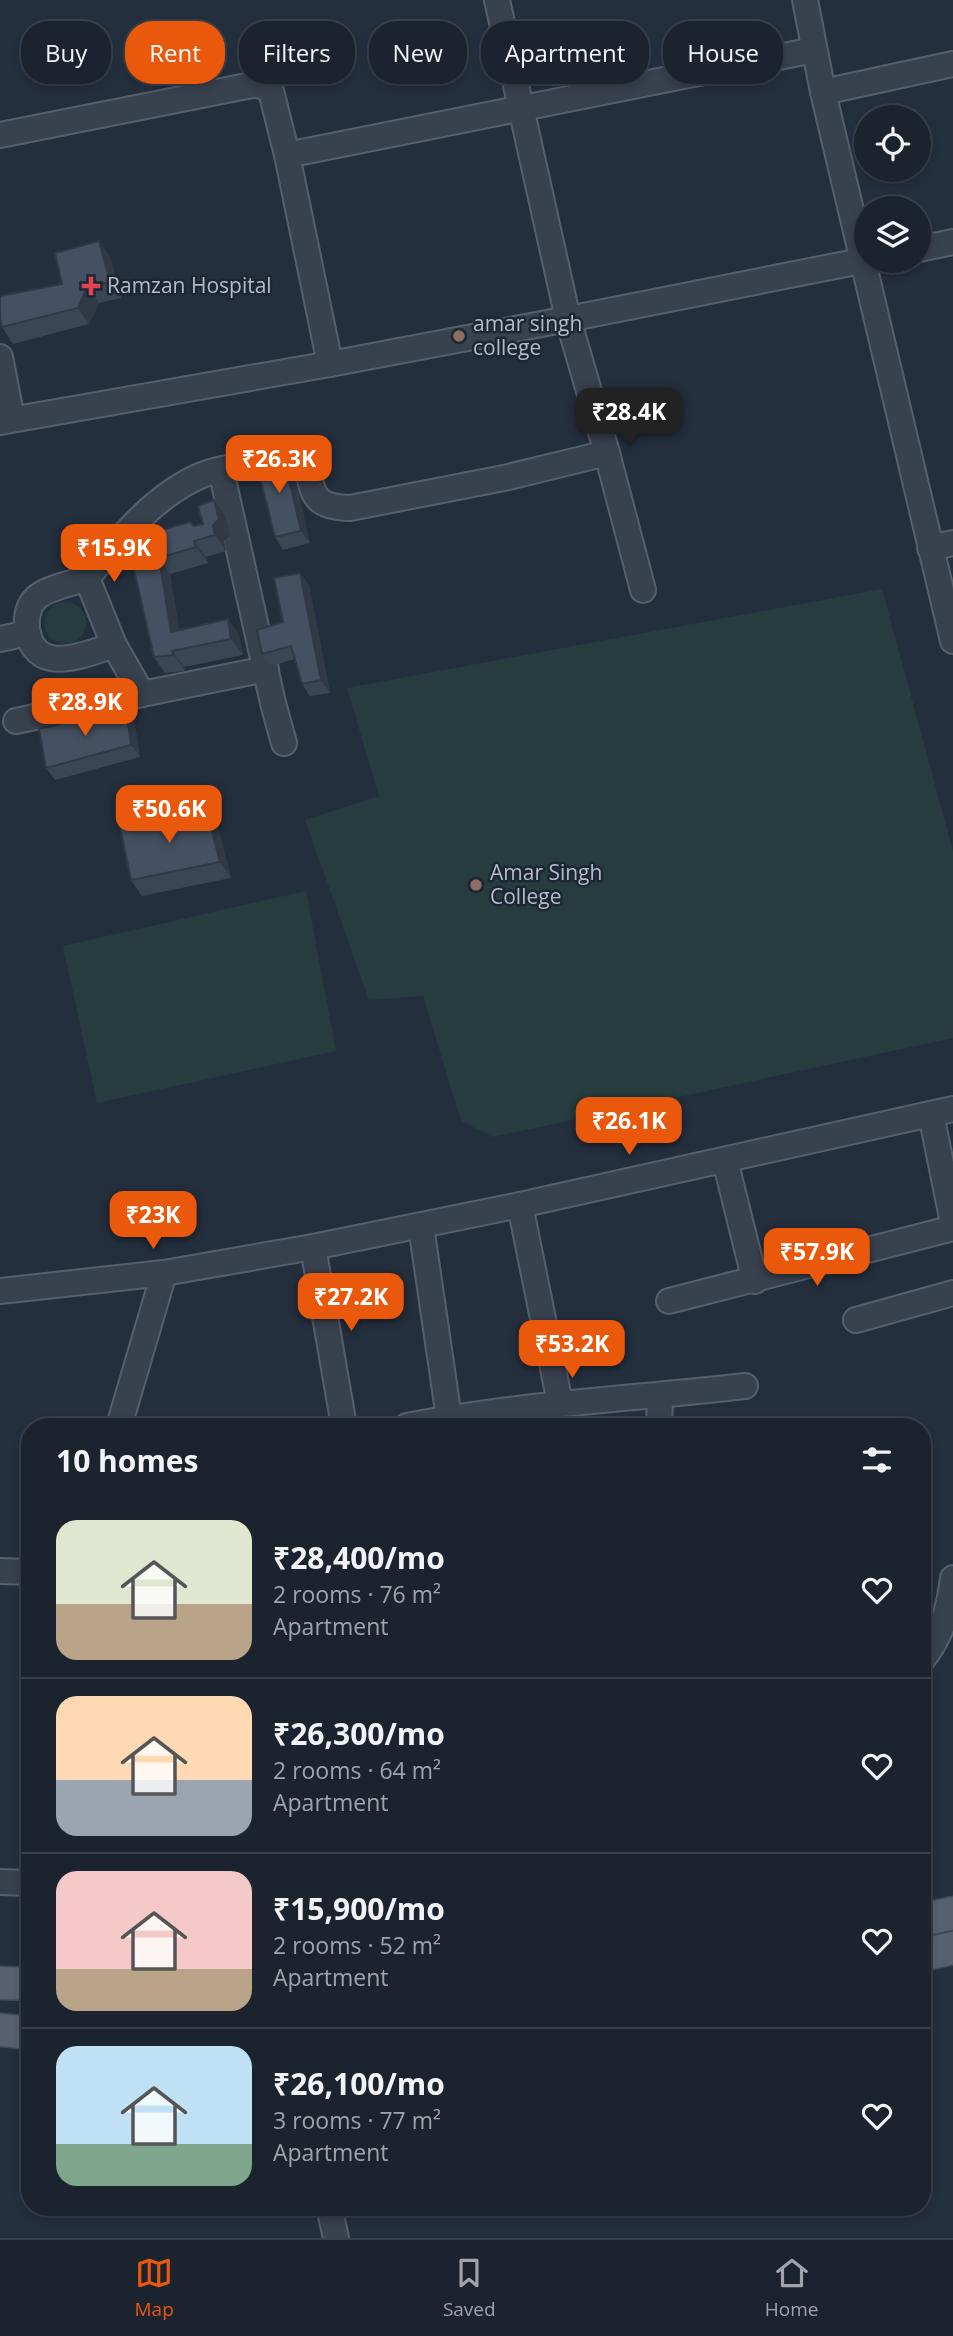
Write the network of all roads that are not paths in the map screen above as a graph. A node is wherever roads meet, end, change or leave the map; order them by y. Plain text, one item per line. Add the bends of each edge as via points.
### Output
1 (498, 0) edge
2 (805, 0) edge
3 (814, 50) junction
4 (953, 64) edge
5 (823, 92) junction
6 (522, 108) junction
7 (0, 135) edge
8 (286, 155) junction
9 (854, 216) edge
10 (953, 242) edge
11 (931, 247) edge
12 (854, 262) edge
13 (868, 273) edge
14 (568, 320) junction
15 (0, 357) edge
16 (330, 364) junction
17 (6, 420) edge
18 (607, 453) junction
19 (221, 470) junction
20 (941, 546) edge
21 (87, 578) junction
22 (643, 590) dead end
23 (28, 633) junction
24 (0, 639) edge
25 (953, 641) edge
26 (114, 645) junction
27 (266, 669) junction
28 (142, 694) junction
29 (16, 720) dead end
30 (284, 743) dead end
31 (942, 1111) edge
32 (725, 1160) junction
33 (520, 1205) junction
34 (953, 1223) edge
35 (421, 1226) junction
36 (953, 1228) edge
37 (313, 1247) junction
38 (164, 1273) junction
39 (755, 1281) junction
40 (0, 1292) edge
41 (953, 1293) edge
42 (669, 1301) dead end
43 (856, 1320) dead end
44 (745, 1386) dead end
45 (660, 1396) junction
46 (560, 1404) junction
47 (121, 1418) edge
48 (343, 1418) edge
49 (449, 1418) joint
50 (659, 1418) edge
51 (0, 1571) edge
52 (21, 1572) edge
53 (953, 1578) edge
54 (951, 1602) edge
55 (931, 1649) edge
56 (0, 1882) edge
57 (21, 1882) edge
58 (953, 1892) edge
59 (931, 1896) edge
60 (953, 1906) edge
61 (931, 1910) edge
62 (953, 1913) edge
63 (931, 1939) edge
64 (0, 1963) edge
65 (21, 1964) edge
66 (0, 1973) edge
67 (21, 1974) edge
68 (0, 1983) edge
69 (21, 1984) edge
70 (0, 2012) edge
71 (21, 2013) edge
72 (0, 2031) edge
73 (21, 2032) edge
74 (331, 2216) edge
75 (336, 2238) edge

1 - 6 street
2 - 3 street
3 - 5 street
3 - 6 street
4 - 5 street
5 - 9 street
6 - 8 street
6 - 14 street
7 - 8 street via 259,85 271,91
8 - 16 street
10 - 11 street
12 - 14 street
13 - 20 street
14 - 16 street
14 - 18 street
15 - 17 street
16 - 17 street
18 - 19 street via 350,508 323,504 300,462 293,459 274,458
18 - 22 street
19 - 21 street via 178,487 124,534
19 - 27 street
20 - 25 street
21 - 23 street via 36,598 27,614
21 - 26 street
23 - 24 street
23 - 26 street via 38,650 55,659 76,658
26 - 28 street
27 - 28 street
27 - 30 street
28 - 29 street
31 - 32 street
31 - 34 street
32 - 33 street
32 - 39 street
33 - 35 street
33 - 46 street
35 - 37 street
35 - 49 street
36 - 39 street
37 - 38 street
37 - 48 street
38 - 40 street
38 - 47 street
39 - 42 street
41 - 43 street
44 - 45 street
45 - 46 street
45 - 50 street
46 - 49 street
51 - 52 street
53 - 54 street
54 - 55 street
56 - 57 street
58 - 59 main road
60 - 61 main road
62 - 63 main road
64 - 65 main road
66 - 67 main road
68 - 69 main road
70 - 71 main road
72 - 73 main road
74 - 75 street

